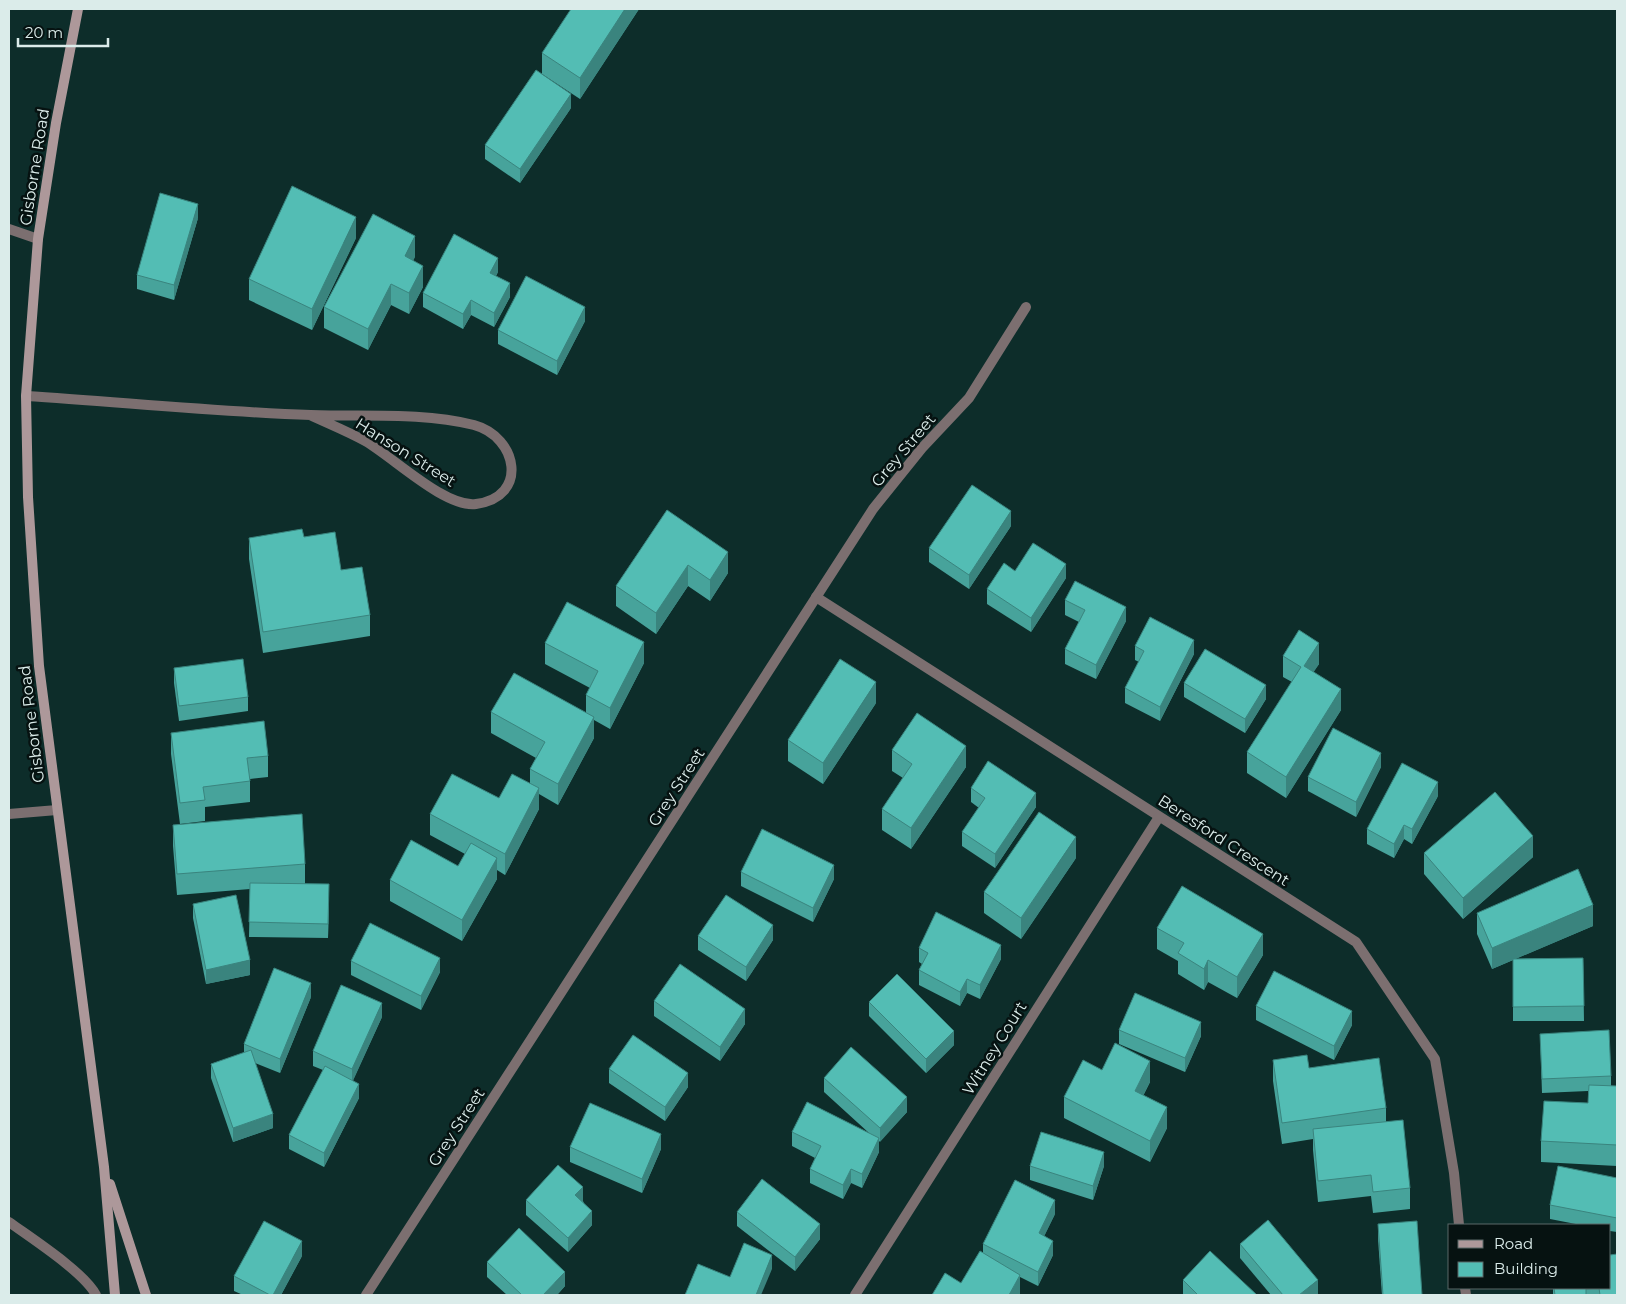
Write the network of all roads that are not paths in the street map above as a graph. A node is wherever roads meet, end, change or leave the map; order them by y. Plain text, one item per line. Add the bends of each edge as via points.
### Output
1 (78, 9) edge
2 (9, 229) edge
3 (38, 239) junction
4 (1026, 307) dead end
5 (26, 396) junction
6 (310, 415) junction
7 (816, 597) junction
8 (57, 810) junction
9 (9, 814) edge
10 (1159, 816) junction
11 (104, 1167) junction
12 (9, 1222) edge
13 (1459, 1224) edge
14 (96, 1295) edge
15 (115, 1295) edge
16 (146, 1295) edge
17 (366, 1295) edge
18 (855, 1295) edge

1 - 3 main road, Gisborne Road
2 - 3 street
3 - 5 main road, Gisborne Road
4 - 7 street, Grey Street via 969,398 922,448 873,509
5 - 6 street, Hanson Street
5 - 8 main road, Gisborne Road via 33,594
6 - 6 street, Hanson Street via 415,417 477,426 497,437 509,453 512,472 507,490 493,501 474,504 451,498 429,487 366,442
7 - 10 street, Beresford Crescent
7 - 17 street, Grey Street
8 - 9 street
8 - 11 main road, Gisborne Road
10 - 13 street, Beresford Crescent via 1356,942 1434,1058 1454,1173
10 - 18 street, Witney Court
11 - 15 main road, Gisborne Road
11 - 16 main road, Gisborne Road
12 - 14 street via 74,1272

